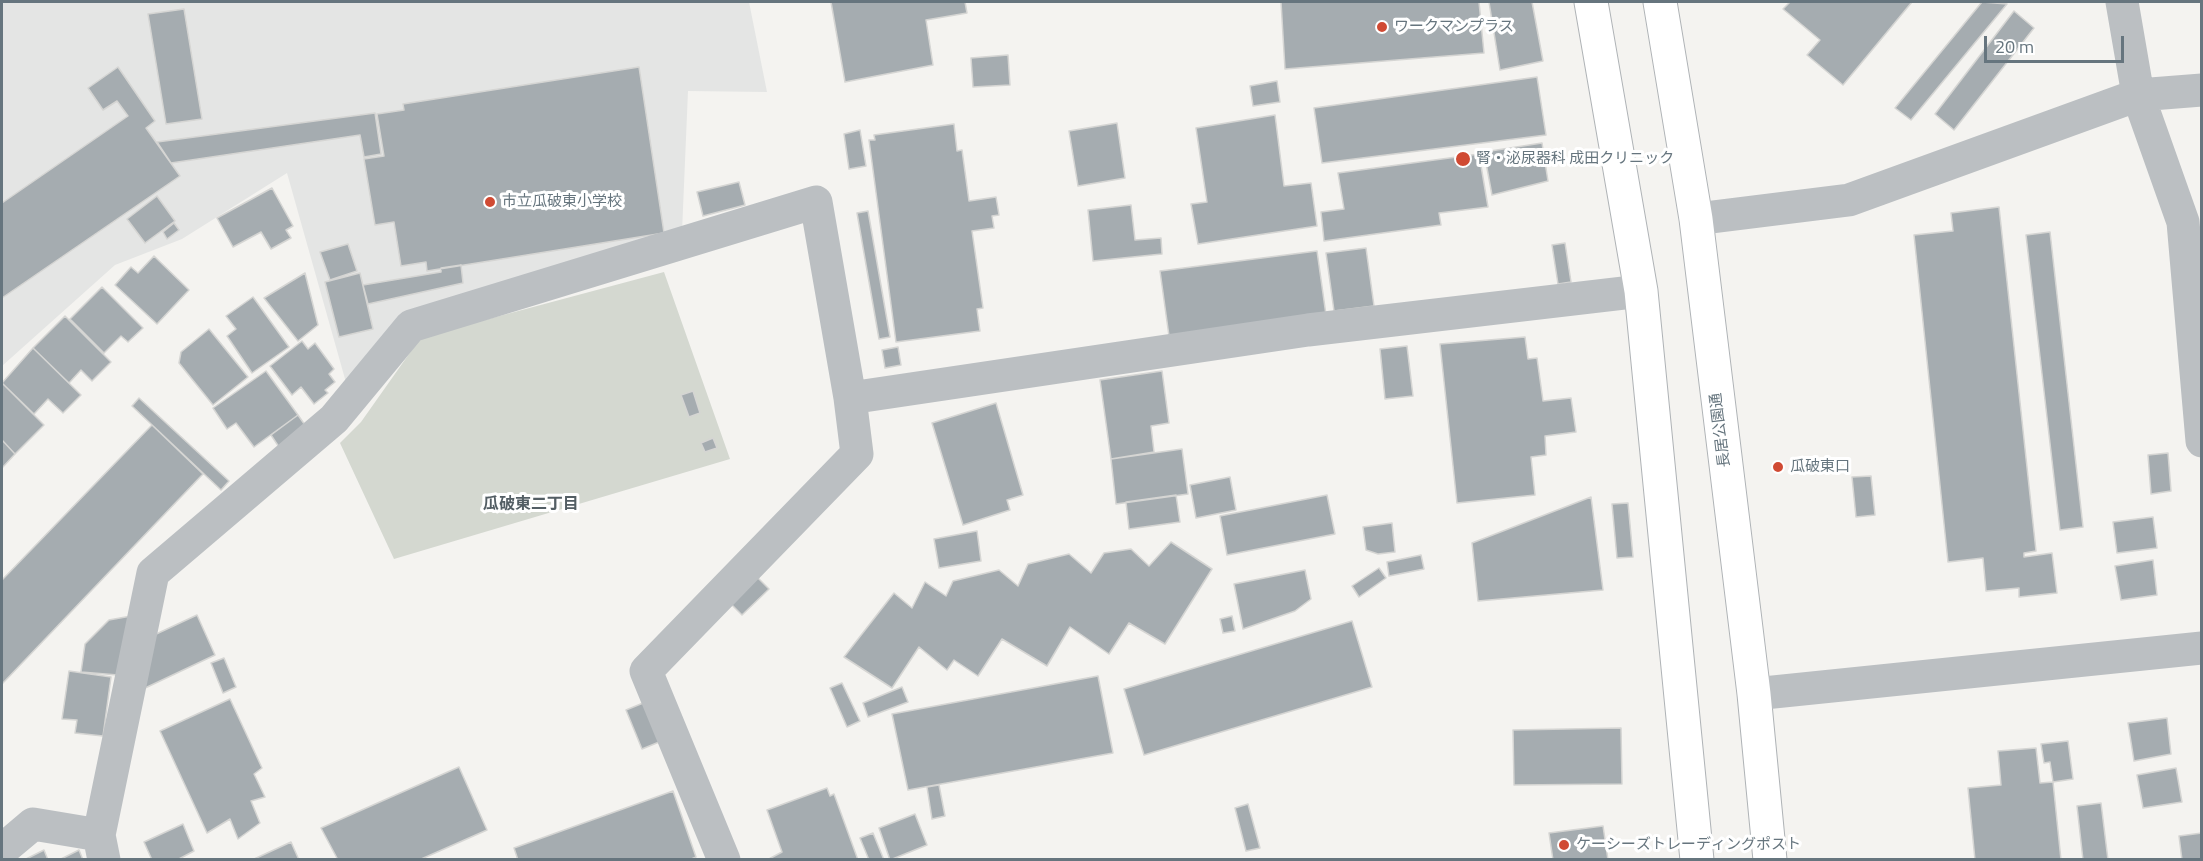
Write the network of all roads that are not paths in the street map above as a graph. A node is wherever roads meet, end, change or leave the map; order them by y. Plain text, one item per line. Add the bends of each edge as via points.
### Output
1 (1591, 2) edge
2 (1660, 2) edge
3 (2122, 2) edge
4 (2202, 90) edge
5 (2138, 95) junction
6 (1696, 219) junction
7 (1641, 291) junction
8 (850, 398) junction
9 (2202, 441) edge
10 (2202, 648) edge
11 (1754, 694) junction
12 (101, 847) edge
13 (2, 850) edge
14 (724, 860) edge
15 (1696, 860) edge
16 (1770, 860) edge

1 - 7 main road
2 - 6 main road, 長居公園通
3 - 5 street
4 - 5 street
5 - 6 street via 1849,200
5 - 9 street via 2183,222
6 - 11 main road, 長居公園通
7 - 8 street via 1308,330
7 - 15 main road
8 - 12 street via 816,202 411,326 334,419 153,573
8 - 14 street via 857,454 646,671
10 - 11 street
11 - 16 main road, 長居公園通
12 - 13 street via 33,824

